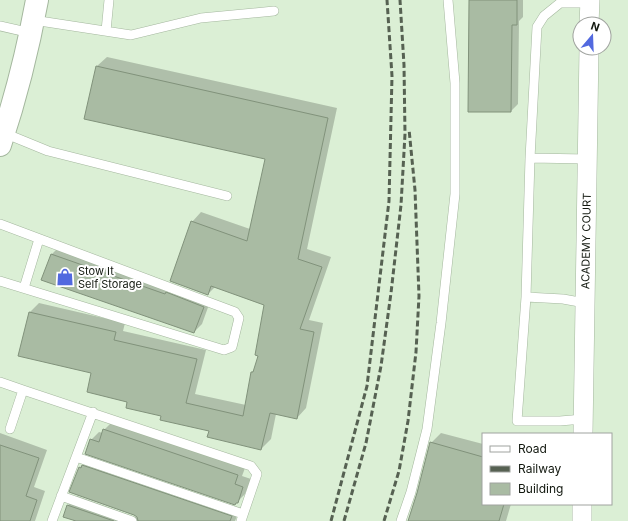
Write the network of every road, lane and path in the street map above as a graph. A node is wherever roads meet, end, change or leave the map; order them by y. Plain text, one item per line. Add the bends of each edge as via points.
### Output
1 (109, 0) edge
2 (448, 0) edge
3 (590, 1) edge
4 (558, 2) edge
5 (274, 11) dead end
6 (589, 16) edge
7 (34, 18) edge
8 (0, 26) edge
9 (106, 31) junction
10 (589, 56) edge
11 (2, 139) edge
12 (530, 158) junction
13 (587, 159) junction
14 (227, 196) dead end
15 (0, 224) edge
16 (39, 239) junction
17 (0, 281) edge
18 (24, 288) junction
19 (526, 297) junction
20 (585, 303) junction
21 (0, 382) edge
22 (23, 390) junction
23 (92, 412) junction
24 (583, 427) edge
25 (10, 428) dead end
26 (76, 457) junction
27 (61, 496) junction
28 (582, 505) edge
29 (242, 517) edge
30 (52, 521) edge
31 (132, 521) edge
32 (401, 521) edge
33 (582, 521) edge

1 - 9 lane
2 - 32 lane via 455,83 454,194 427,429
3 - 4 lane
3 - 6 street
4 - 12 lane via 537,27
5 - 9 lane via 201,18 131,35
7 - 8 lane
7 - 9 lane
7 - 11 main road
10 - 13 street, ACADEMY COURT
11 - 14 lane
12 - 13 lane
12 - 19 lane
13 - 20 street, ACADEMY COURT
15 - 16 lane
16 - 18 lane
16 - 18 lane via 235,312 239,318 232,347 224,350
17 - 18 lane
19 - 20 lane
19 - 24 lane via 517,421 560,421
20 - 24 street, ACADEMY COURT
21 - 22 lane
22 - 23 lane
22 - 25 lane
23 - 26 lane
23 - 29 lane via 251,466 257,474
26 - 27 lane
26 - 29 lane
27 - 30 lane
27 - 31 lane
28 - 33 street

